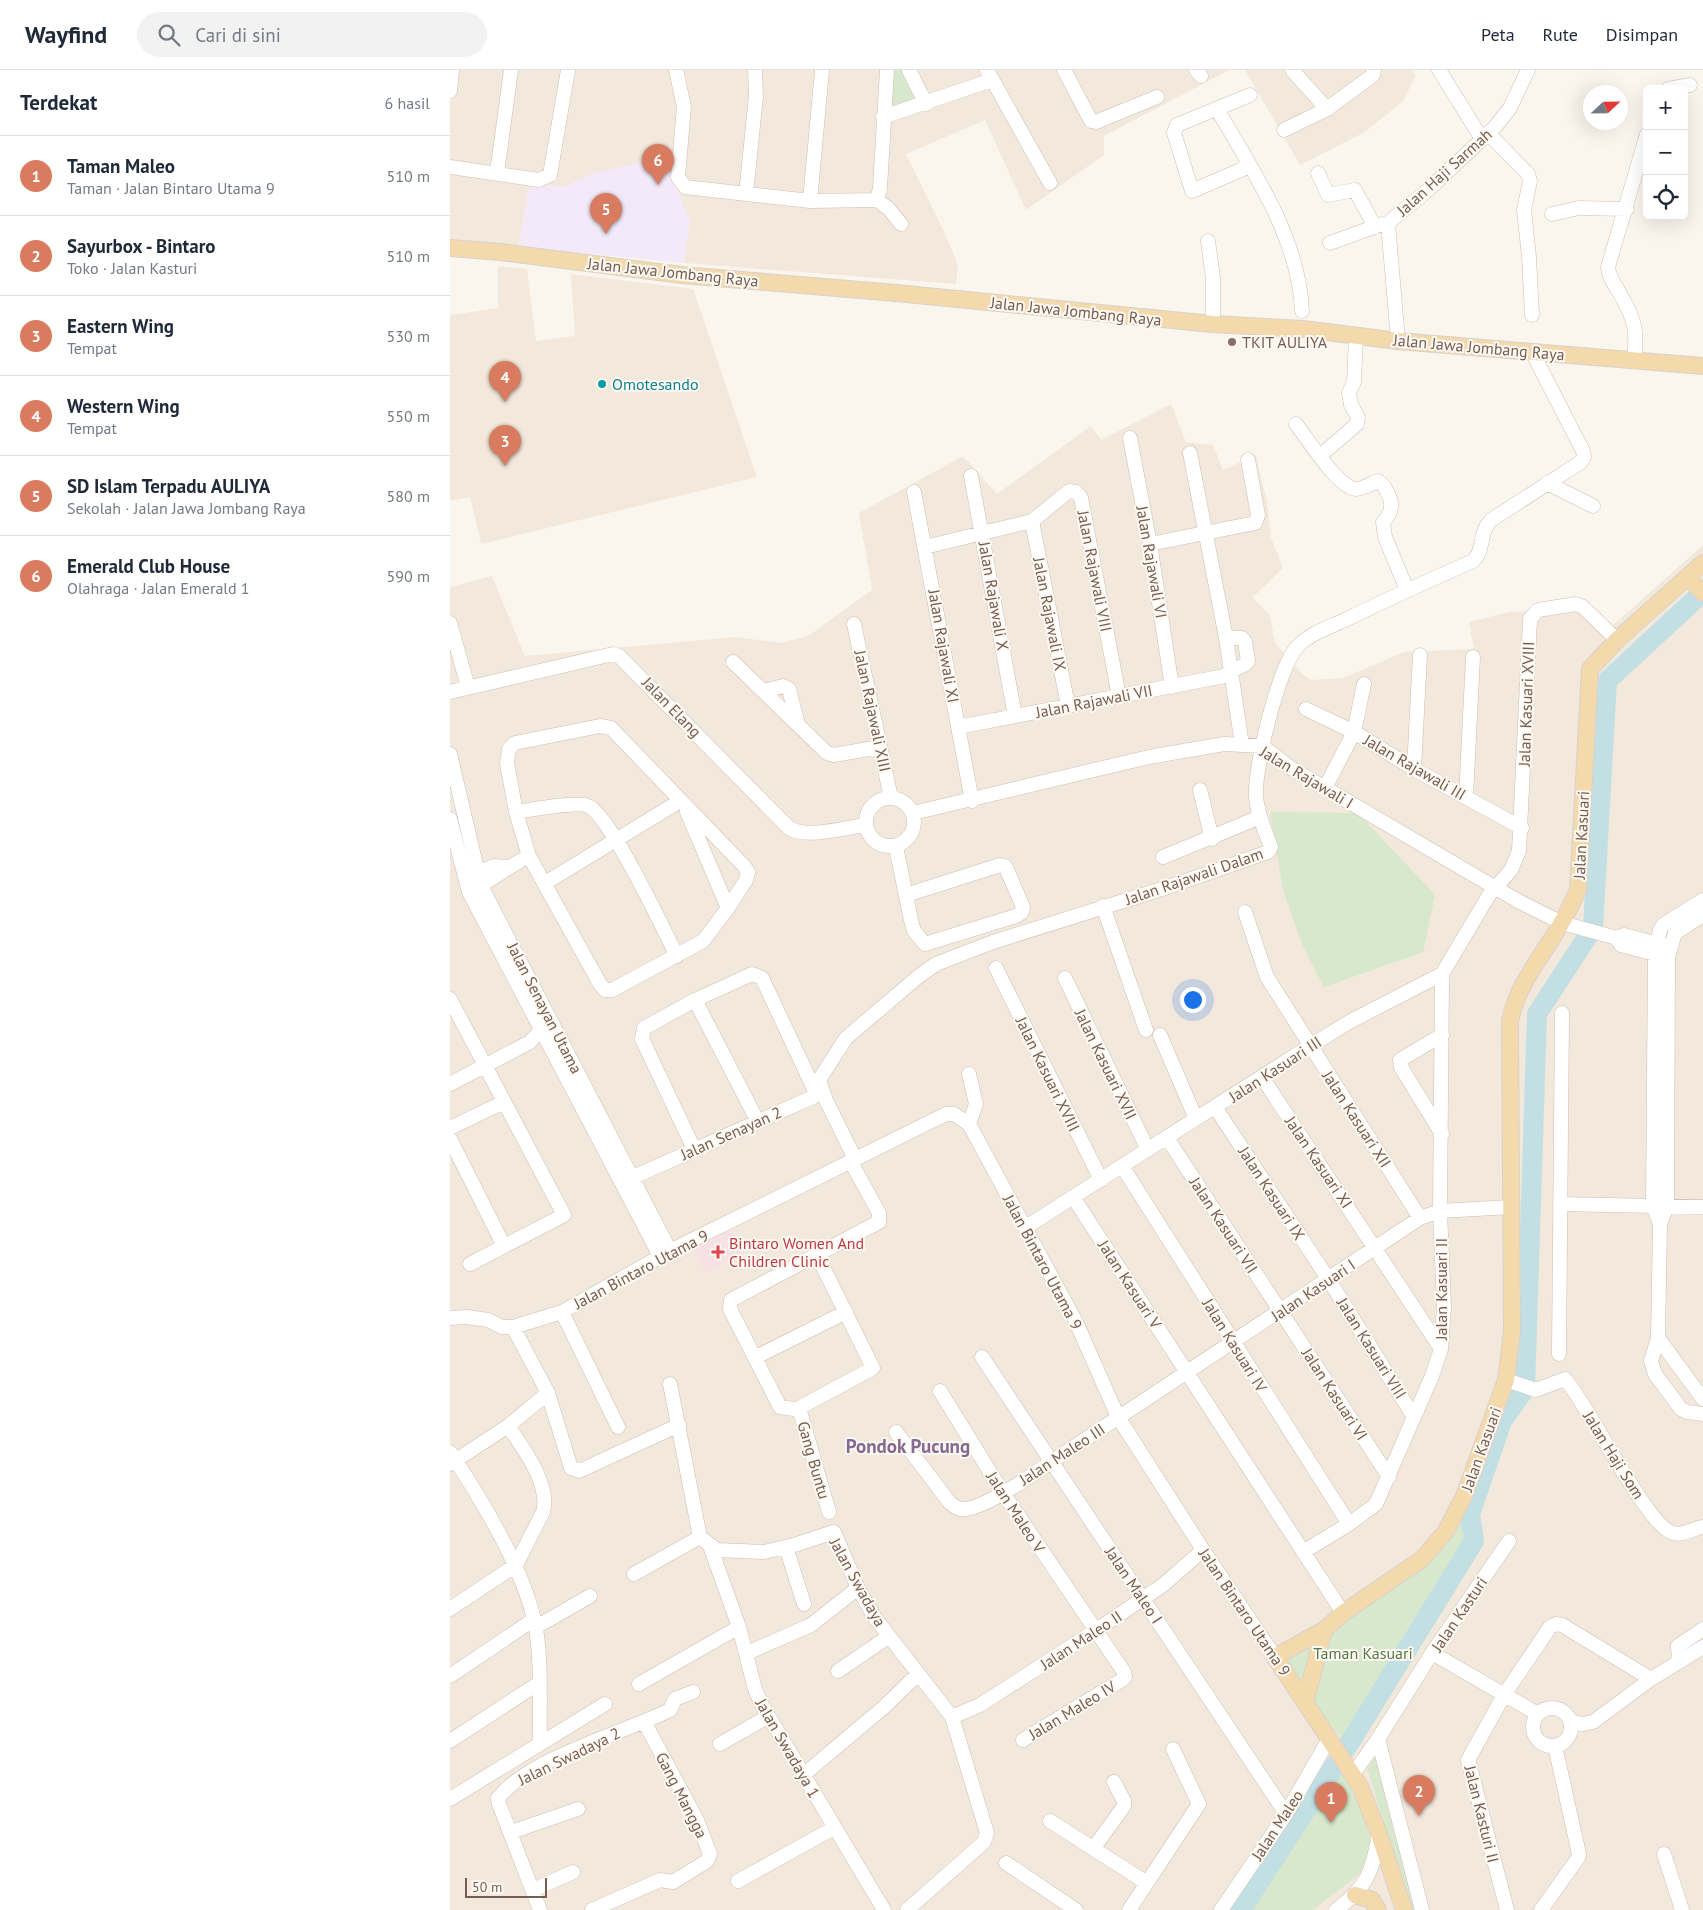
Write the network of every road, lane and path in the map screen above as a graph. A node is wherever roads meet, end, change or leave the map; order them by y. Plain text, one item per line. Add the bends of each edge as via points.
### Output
1 (452, 70) edge
2 (511, 70) edge
3 (568, 70) edge
4 (676, 70) edge
5 (755, 70) edge
6 (822, 70) edge
7 (887, 70) edge
8 (909, 70) edge
9 (1064, 70) edge
10 (1292, 70) edge
11 (1374, 70) edge
12 (1439, 70) edge
13 (1528, 70) edge
14 (990, 75) edge
15 (450, 91) edge
16 (1250, 95) dead end
17 (1157, 97) dead end
18 (926, 104) junction
19 (1217, 109) junction
20 (1327, 109) junction
21 (883, 117) junction
22 (1284, 130) dead end
23 (1485, 136) junction
24 (1643, 149) edge
25 (1250, 166) junction
26 (450, 167) edge
27 (497, 173) junction
28 (1318, 173) dead end
29 (1050, 183) dead end
30 (746, 194) junction
31 (877, 200) junction
32 (810, 201) junction
33 (1627, 209) junction
34 (1552, 214) dead end
35 (901, 224) dead end
36 (1381, 225) junction
37 (1208, 241) dead end
38 (1330, 243) dead end
39 (450, 248) edge
40 (1532, 315) dead end
41 (1213, 324) junction
42 (1303, 329) junction
43 (1356, 336) junction
44 (1398, 341) junction
45 (1532, 352) junction
46 (1634, 359) junction
47 (1703, 366) edge
48 (1296, 424) dead end
49 (1130, 438) dead end
50 (1190, 453) dead end
51 (1320, 455) junction
52 (1248, 460) dead end
53 (971, 476) dead end
54 (1547, 483) junction
55 (914, 492) dead end
56 (1593, 506) dead end
57 (1032, 521) junction
58 (1206, 533) junction
59 (982, 534) junction
60 (1150, 544) junction
61 (925, 547) junction
62 (1703, 563) edge
63 (1695, 585) edge
64 (1407, 590) junction
65 (450, 623) edge
66 (854, 624) dead end
67 (1617, 640) junction
68 (1420, 655) dead end
69 (1473, 657) dead end
70 (733, 662) dead end
71 (1231, 673) junction
72 (1364, 684) dead end
73 (468, 687) junction
74 (1172, 687) junction
75 (765, 691) junction
76 (450, 692) edge
77 (1119, 696) junction
78 (1068, 706) junction
79 (1306, 709) dead end
80 (1016, 716) junction
81 (798, 726) junction
82 (958, 727) junction
83 (1354, 732) junction
84 (1242, 745) junction
85 (1262, 746) junction
86 (880, 747) junction
87 (450, 754) edge
88 (1414, 769) junction
89 (1325, 788) junction
90 (1200, 790) dead end
91 (1466, 796) junction
92 (891, 798) junction
93 (972, 801) junction
94 (682, 803) junction
95 (516, 812) junction
96 (913, 813) junction
97 (1260, 816) junction
98 (450, 819) edge
99 (865, 825) junction
100 (1522, 828) junction
101 (1212, 838) junction
102 (617, 840) junction
103 (896, 847) junction
104 (528, 856) junction
105 (1163, 857) dead end
106 (473, 882) junction
107 (545, 883) junction
108 (1494, 887) junction
109 (906, 895) junction
110 (1703, 900) edge
111 (1103, 906) junction
112 (728, 908) junction
113 (1245, 912) dead end
114 (1703, 915) edge
115 (1562, 922) junction
116 (1662, 950) junction
117 (677, 956) junction
118 (996, 968) dead end
119 (1442, 974) junction
120 (1064, 978) dead end
121 (450, 999) edge
122 (695, 1000) junction
123 (1562, 1013) dead end
124 (1146, 1030) dead end
125 (545, 1035) junction
126 (1160, 1035) dead end
127 (1442, 1036) junction
128 (1310, 1046) junction
129 (484, 1066) junction
130 (970, 1074) dead end
131 (1262, 1076) junction
132 (450, 1084) edge
133 (504, 1102) junction
134 (976, 1104) junction
135 (1216, 1107) junction
136 (954, 1114) junction
137 (1196, 1119) junction
138 (757, 1120) junction
139 (969, 1124) junction
140 (450, 1128) edge
141 (1442, 1134) junction
142 (1167, 1138) junction
143 (450, 1139) edge
144 (694, 1149) junction
145 (1148, 1150) junction
146 (853, 1160) junction
147 (1122, 1166) junction
148 (1101, 1180) junction
149 (629, 1182) junction
150 (1073, 1197) junction
151 (1560, 1204) junction
152 (1653, 1205) junction
153 (1667, 1206) junction
154 (1511, 1207) junction
155 (1703, 1207) edge
156 (1440, 1211) junction
157 (1420, 1218) junction
158 (1660, 1224) junction
159 (1026, 1227) junction
160 (504, 1246) junction
161 (1376, 1247) junction
162 (665, 1254) junction
163 (818, 1255) junction
164 (470, 1264) dead end
165 (1329, 1280) junction
166 (1280, 1311) junction
167 (562, 1312) junction
168 (846, 1312) junction
169 (450, 1318) edge
170 (513, 1327) junction
171 (1658, 1338) junction
172 (1233, 1342) junction
173 (1441, 1349) junction
174 (1559, 1354) dead end
175 (756, 1357) junction
176 (982, 1357) dead end
177 (1187, 1372) junction
178 (670, 1384) dead end
179 (1518, 1384) junction
180 (940, 1391) dead end
181 (548, 1393) junction
182 (1703, 1399) edge
183 (799, 1408) junction
184 (1703, 1414) edge
185 (1118, 1416) junction
186 (1414, 1417) junction
187 (679, 1425) junction
188 (508, 1426) junction
189 (618, 1427) dead end
190 (896, 1432) dead end
191 (452, 1459) edge
192 (1051, 1462) junction
193 (1389, 1476) junction
194 (1003, 1493) junction
195 (829, 1512) dead end
196 (1350, 1524) junction
197 (1703, 1527) edge
198 (705, 1541) junction
199 (1509, 1541) dead end
200 (786, 1547) junction
201 (1203, 1550) junction
202 (1303, 1552) junction
203 (516, 1565) junction
204 (634, 1574) dead end
205 (858, 1588) junction
206 (590, 1596) dead end
207 (1143, 1599) junction
208 (804, 1604) dead end
209 (450, 1609) edge
210 (1343, 1613) junction
211 (534, 1624) junction
212 (739, 1627) junction
213 (1703, 1629) edge
214 (1324, 1630) junction
215 (1095, 1631) junction
216 (888, 1637) junction
217 (1703, 1646) edge
218 (747, 1653) junction
219 (1432, 1653) junction
220 (1275, 1657) junction
221 (1679, 1661) junction
222 (838, 1672) dead end
223 (918, 1674) junction
224 (450, 1676) edge
225 (1651, 1679) junction
226 (539, 1684) junction
227 (639, 1684) dead end
228 (693, 1692) dead end
229 (1504, 1695) junction
230 (1305, 1703) junction
231 (605, 1704) dead end
232 (1538, 1714) junction
233 (768, 1717) junction
234 (952, 1717) junction
235 (1571, 1722) junction
236 (642, 1724) junction
237 (1378, 1739) junction
238 (1023, 1740) dead end
239 (450, 1741) edge
240 (1331, 1741) junction
241 (540, 1742) junction
242 (720, 1744) dead end
243 (1555, 1746) junction
244 (1174, 1749) dead end
245 (1350, 1769) junction
246 (802, 1776) junction
247 (1114, 1782) dead end
248 (450, 1799) edge
249 (578, 1809) dead end
250 (1286, 1814) junction
251 (1050, 1821) dead end
252 (834, 1828) junction
253 (511, 1832) junction
254 (1379, 1834) junction
255 (1094, 1849) junction
256 (1664, 1854) dead end
257 (1006, 1863) dead end
258 (573, 1872) dead end
259 (738, 1881) dead end
260 (1147, 1883) junction
261 (533, 1890) junction
262 (1355, 1896) junction
263 (1402, 1905) edge
264 (1378, 1909) edge
265 (540, 1910) edge
266 (592, 1910) edge
267 (884, 1910) edge
268 (906, 1910) edge
269 (1076, 1910) edge
270 (1129, 1910) edge
271 (1221, 1910) edge
272 (1336, 1910) edge
273 (1422, 1910) edge
274 (1507, 1910) edge
275 (1541, 1910) edge
276 (1682, 1910) edge

1 - 15 street
2 - 27 street
3 - 27 street via 550,175 539,180
4 - 30 street via 684,107 680,184 694,189
5 - 30 street via 756,96
6 - 32 street
7 - 21 street
8 - 18 street
9 - 17 street via 1092,121
10 - 20 street
11 - 20 street via 1373,75
12 - 23 street
13 - 23 street, Jalan Haji Sarmah via 1510,108
14 - 18 street
14 - 29 street
16 - 19 street
18 - 21 street
19 - 25 street
19 - 25 street via 1174,128 1192,192
20 - 22 street
21 - 31 street
23 - 36 street, Jalan Haji Sarmah via 1429,189
23 - 40 street via 1528,174 1530,181 1524,210
24 - 33 street
25 - 42 street via 1293,257 1295,290 1302,311
26 - 27 street
28 - 36 street via 1328,195 1355,190
30 - 32 street
31 - 32 street
31 - 35 street
33 - 34 street via 1579,208
33 - 46 street via 1608,267 1637,332
36 - 38 street
36 - 44 street, Jalan Haji Sarmah
37 - 41 street via 1213,278
39 - 41 main road, Jalan Jawa Jombang Raya via 682,275
41 - 42 main road, Jalan Jawa Jombang Raya
42 - 43 main road, Jalan Jawa Jombang Raya
43 - 44 main road, Jalan Jawa Jombang Raya
43 - 51 street via 1354,382 1349,393 1358,417 1357,424
44 - 45 main road, Jalan Jawa Jombang Raya
45 - 46 main road, Jalan Jawa Jombang Raya
45 - 54 street, Jalan Rajawali Dalam via 1584,457
46 - 47 main road, Jalan Jawa Jombang Raya
48 - 51 street
49 - 60 street, Jalan Rajawali VI
50 - 58 street
51 - 64 street via 1347,486 1358,489 1378,481 1382,483 1392,506 1383,522 1385,537
52 - 58 street via 1258,520
53 - 59 street, Jalan Rajawali X
54 - 56 street
54 - 64 street, Jalan Rajawali Dalam via 1491,520 1483,530 1480,552 1473,561
55 - 61 street, Jalan Rajawali XI
57 - 59 street, Jalan Rajawali VIII
57 - 77 street, Jalan Rajawali VIII via 1069,491 1076,492 1081,498
57 - 78 street, Jalan Rajawali IX
58 - 60 street
58 - 71 street
59 - 61 street, Jalan Rajawali VIII
59 - 80 street, Jalan Rajawali X
60 - 74 street, Jalan Rajawali VI
61 - 82 street, Jalan Rajawali XI
62 - 63 main road, Jalan Kasuari
63 - 67 main road, Jalan Kasuari
64 - 85 street, Jalan Rajawali Dalam via 1298,645 1288,658
65 - 73 street
66 - 86 street, Jalan Rajawali XIII
67 - 100 street, Jalan Kasuari XVIII via 1576,604 1538,610 1530,619
67 - 115 main road, Jalan Kasuari via 1593,664 1588,678 1578,890
68 - 88 street
69 - 91 street
70 - 75 street
71 - 74 street, Jalan Rajawali VII
71 - 84 street
72 - 83 street
73 - 76 street, Jalan Elang
73 - 99 street, Jalan Elang via 613,654 619,656 796,833
74 - 77 street, Jalan Rajawali VII
75 - 81 street
75 - 81 street via 783,686 789,688
77 - 78 street, Jalan Rajawali VII
78 - 80 street, Jalan Rajawali VII
79 - 83 street, Jalan Rajawali III
80 - 82 street, Jalan Rajawali VII
81 - 86 street via 830,754
82 - 93 street, Jalan Rajawali XI
83 - 88 street, Jalan Rajawali III
83 - 89 street
84 - 85 street, Jalan Rajawali I
84 - 93 street, Jalan Rajawali I via 1224,744 1149,757
85 - 89 street, Jalan Rajawali I
85 - 97 street, Jalan Rajawali Dalam via 1256,782
86 - 92 street, Jalan Rajawali XIII
87 - 106 street, Jalan Senayan Utama
88 - 91 street, Jalan Rajawali III
89 - 108 street, Jalan Rajawali I
90 - 101 street
91 - 100 street, Jalan Rajawali III
92 - 96 street via 904,802
92 - 99 street via 877,801 868,811
93 - 96 street, Jalan Rajawali I
94 - 95 street via 611,728 600,726 515,742 509,749 507,763
94 - 102 street
94 - 112 street
94 - 112 street via 748,872
95 - 102 street via 587,805
95 - 104 street
96 - 103 street via 914,827 908,839
97 - 101 street
97 - 111 street, Jalan Rajawali Dalam via 1271,847 1263,856
98 - 106 street, Jalan Senayan Utama
99 - 103 street via 871,838 882,846
100 - 108 street, Jalan Kasuari XVIII via 1517,857 1511,870
101 - 105 street
102 - 107 street
102 - 117 street
103 - 109 street
104 - 106 street via 507,867 494,866
104 - 107 street
106 - 125 street, Jalan Senayan Utama
106 - 149 street, Jalan Senayan Utama
107 - 117 street via 605,990 612,990
108 - 115 street, Jalan Rajawali I
108 - 119 street
109 - 109 street via 914,931 925,944 1016,916 1023,907 1007,870 1000,865
110 - 116 street via 1663,925
111 - 124 street
111 - 146 street, Jalan Rajawali Dalam via 936,964 846,1038 819,1080
112 - 117 street via 703,941
113 - 128 street, Jalan Kasuari XII via 1268,977
114 - 116 street via 1678,930
115 - 116 street, Jalan Rajawali I via 1616,938 1621,945
115 - 154 main road, Jalan Kasuari via 1527,975 1514,1000 1510,1021
116 - 152 street
116 - 153 street
118 - 148 street, Jalan Kasuari XVIII
119 - 127 street, Jalan Kasuari II
119 - 128 street, Jalan Kasuari III
120 - 145 street, Jalan Kasuari XVII
121 - 129 street
122 - 138 street
122 - 138 street, Jalan Senayan 2 via 752,974 762,978 816,1091 813,1097
122 - 144 street via 644,1028 642,1038
123 - 151 street
125 - 129 street
125 - 149 street, Jalan Senayan Utama
126 - 137 street
127 - 141 street, Jalan Kasuari II
127 - 141 street via 1400,1060 1401,1067
128 - 131 street, Jalan Kasuari III
128 - 157 street, Jalan Kasuari XII
129 - 132 street
129 - 133 street
130 - 134 street
131 - 135 street, Jalan Kasuari III
131 - 161 street, Jalan Kasuari XI
133 - 140 street
133 - 160 street via 564,1215
134 - 136 street
134 - 139 street
135 - 137 street, Jalan Kasuari III
135 - 165 street, Jalan Kasuari IX
136 - 139 street, Jalan Bintaro Utama 9
136 - 146 street, Jalan Bintaro Utama 9 via 946,1114
137 - 142 street, Jalan Kasuari III
138 - 144 street, Jalan Senayan 2
139 - 159 street, Jalan Bintaro Utama 9
141 - 156 street, Jalan Kasuari II
142 - 145 street, Jalan Kasuari III
142 - 166 street, Jalan Kasuari VII
143 - 160 street
144 - 149 street, Jalan Senayan 2
145 - 147 street, Jalan Kasuari III
146 - 162 street, Jalan Bintaro Utama 9
146 - 163 street via 879,1222
147 - 148 street, Jalan Kasuari III
147 - 172 street, Jalan Kasuari IV
148 - 150 street, Jalan Kasuari III
149 - 162 street, Jalan Senayan Utama
150 - 159 street, Jalan Kasuari III
150 - 177 street, Jalan Kasuari V
151 - 152 street
151 - 174 street
152 - 153 street
152 - 158 street
153 - 155 street
153 - 158 street
154 - 156 street
154 - 179 main road, Jalan Kasuari via 1512,1331
156 - 157 street, Jalan Kasuari I
156 - 173 street, Jalan Kasuari II via 1444,1307
157 - 161 street, Jalan Kasuari I
158 - 171 street
159 - 185 street, Jalan Bintaro Utama 9 via 1076,1322
160 - 164 street
161 - 165 street, Jalan Kasuari I
161 - 173 street, Jalan Kasuari XI
162 - 167 street, Jalan Bintaro Utama 9
163 - 168 street
163 - 175 street via 731,1300 730,1309
165 - 166 street, Jalan Kasuari I
165 - 186 street, Jalan Kasuari VIII
166 - 172 street, Jalan Kasuari I
166 - 193 street, Jalan Kasuari VI
167 - 170 street, Jalan Bintaro Utama 9
167 - 189 street
168 - 175 street
168 - 183 street via 873,1368
169 - 170 street via 467,1316 502,1327
170 - 181 street
171 - 182 street
171 - 184 street via 1651,1361 1655,1374 1680,1409
172 - 177 street, Jalan Kasuari I
172 - 196 street, Jalan Kasuari IV
173 - 186 street, Jalan Kasuari II
175 - 183 street via 777,1404 785,1409
176 - 192 street, Jalan Maleo I
177 - 185 street, Jalan Kasuari I
177 - 202 street
178 - 187 street
179 - 197 street, Jalan Haji Som via 1536,1390 1565,1379 1644,1502 1666,1530 1674,1534
179 - 210 main road, Jalan Kasuari via 1446,1531 1422,1559
180 - 194 street, Jalan Maleo V
181 - 187 street via 568,1461 579,1471
181 - 188 street
183 - 195 street, Gang Buntu
185 - 192 street, Jalan Maleo III
185 - 201 street, Jalan Bintaro Utama 9
186 - 193 street, Jalan Kasuari II
187 - 198 street
188 - 191 street
188 - 203 street via 542,1482 546,1496 543,1512
190 - 194 street, Jalan Maleo III via 958,1509 970,1508
191 - 203 street
192 - 194 street, Jalan Maleo III
192 - 207 street, Jalan Maleo I
193 - 196 street, Jalan Kasuari II via 1376,1504
194 - 215 street, Jalan Maleo V
196 - 202 street, Jalan Kasuari II
198 - 200 street, Jalan Swadaya via 717,1550 764,1552
198 - 204 street
198 - 212 street, Jalan Swadaya 1
199 - 219 street, Jalan Kasturi
200 - 205 street, Jalan Swadaya via 834,1532
200 - 208 street
201 - 207 street, Jalan Maleo II
201 - 220 street, Jalan Bintaro Utama 9
202 - 210 street
203 - 209 street
203 - 211 street
205 - 216 street, Jalan Swadaya
205 - 218 street via 810,1625
206 - 211 street
207 - 215 street, Jalan Maleo II
207 - 250 street, Jalan Maleo I
210 - 214 main road, Jalan Kasuari
211 - 224 street
211 - 226 street
212 - 218 street, Jalan Swadaya 1
212 - 227 street
213 - 221 street via 1679,1644
214 - 220 main road, Jalan Kasuari
214 - 230 main road
215 - 234 street, Jalan Maleo II via 980,1705
215 - 238 street, Jalan Maleo IV via 1125,1677
216 - 222 street
216 - 223 street, Jalan Swadaya
217 - 221 street
218 - 233 street, Jalan Swadaya 1 via 755,1689
219 - 229 street
219 - 237 street, Jalan Kasturi
220 - 230 main road, Jalan Bintaro Utama 9
221 - 225 street
223 - 234 street, Jalan Swadaya
223 - 246 street
225 - 229 street, Jalan Kasturi II via 1556,1624 1550,1627
225 - 235 street via 1592,1722
226 - 239 street
226 - 241 street
228 - 236 street, Jalan Swadaya 2 via 675,1699 670,1710
229 - 232 street
229 - 274 street, Jalan Kasturi II via 1468,1760
230 - 240 main road, Jalan Bintaro Utama 9
231 - 241 street
232 - 235 street via 1547,1708 1557,1708 1566,1713
232 - 243 street via 1534,1733 1542,1743
233 - 242 street
233 - 246 street, Jalan Swadaya 1
234 - 268 street, Jalan Swadaya via 987,1832 984,1842
235 - 243 street via 1568,1738
236 - 253 street, Jalan Swadaya 2 via 519,1777 498,1798
236 - 266 street, Gang Mangga via 647,1727 697,1820 710,1854 707,1861 673,1882 660,1880
237 - 245 street, Jalan Kasturi
237 - 273 street
240 - 245 main road, Jalan Bintaro Utama 9
240 - 250 street, Jalan Maleo
241 - 248 street
243 - 275 street via 1579,1854
244 - 260 street via 1198,1804
245 - 254 main road, Jalan Bintaro Utama 9 via 1367,1798
246 - 252 street, Jalan Swadaya 1
247 - 255 street via 1124,1801 1122,1810
249 - 253 street
250 - 271 street, Jalan Maleo
251 - 255 street
252 - 259 street
252 - 267 street, Jalan Swadaya 1
253 - 261 street, Jalan Swadaya 2
254 - 262 street via 1370,1872
254 - 263 main road, Jalan Bintaro Utama 9
255 - 260 street
256 - 276 street
257 - 269 street
258 - 261 street
260 - 270 street
261 - 265 street, Jalan Swadaya 2
262 - 264 main road via 1372,1900
262 - 272 street
263 - 264 main road via 1386,1900

